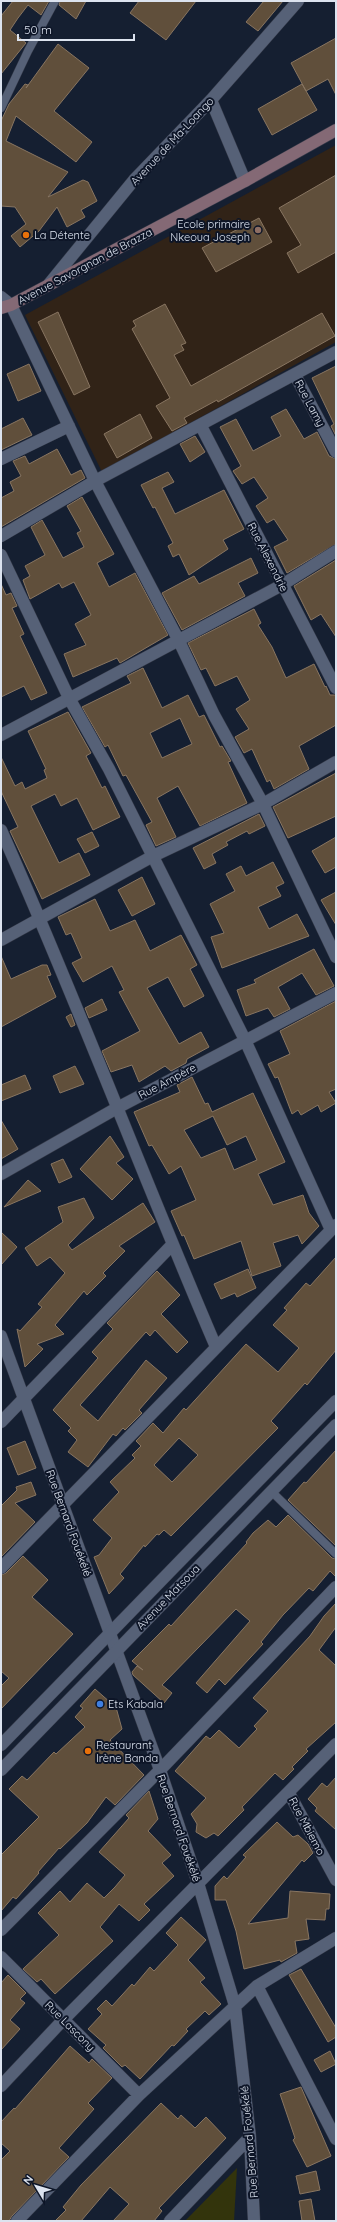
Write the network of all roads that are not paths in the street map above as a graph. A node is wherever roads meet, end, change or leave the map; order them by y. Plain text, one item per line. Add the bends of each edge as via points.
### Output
1 (55, 1) edge
2 (298, 1) edge
3 (211, 100) junction
4 (1, 108) edge
5 (336, 130) edge
6 (245, 180) junction
7 (49, 284) junction
8 (1, 297) edge
9 (6, 306) edge
10 (336, 352) edge
11 (295, 375) junction
12 (69, 426) junction
13 (201, 426) junction
14 (336, 452) edge
15 (1, 458) edge
16 (95, 481) junction
17 (1, 536) edge
18 (336, 551) edge
19 (1, 555) edge
20 (282, 585) junction
21 (179, 641) junction
22 (336, 688) edge
23 (70, 698) junction
24 (1, 735) edge
25 (336, 762) edge
26 (262, 804) junction
27 (1, 830) edge
28 (153, 856) junction
29 (41, 919) junction
30 (1, 940) edge
31 (336, 958) edge
32 (336, 993) edge
33 (245, 1040) junction
34 (117, 1108) junction
35 (1, 1174) edge
36 (334, 1227) edge
37 (172, 1245) junction
38 (1, 1336) edge
39 (216, 1347) junction
40 (24, 1400) junction
41 (336, 1401) edge
42 (1, 1422) edge
43 (336, 1425) edge
44 (272, 1492) junction
45 (62, 1504) junction
46 (336, 1554) edge
47 (1, 1568) edge
48 (336, 1587) edge
49 (110, 1635) junction
50 (115, 1652) junction
51 (336, 1744) edge
52 (1, 1745) edge
53 (1, 1770) edge
54 (160, 1770) junction
55 (289, 1793) junction
56 (336, 1880) edge
57 (198, 1883) junction
58 (1, 1930) edge
59 (336, 1938) edge
60 (1, 1957) edge
61 (257, 1986) junction
62 (235, 2006) junction
63 (63, 2020) junction
64 (1, 2086) edge
65 (140, 2095) junction
66 (250, 2138) junction
67 (336, 2139) edge
68 (17, 2221) edge
69 (170, 2221) edge
70 (254, 2221) edge

1 - 4 lane
2 - 3 street, Avenue de Ma-Loango
3 - 6 street
3 - 7 street, Avenue de Ma-Loango via 134,180
5 - 6 main road, Avenue Savorgnan de Brazza
6 - 7 main road, Avenue Savorgnan de Brazza
7 - 9 main road, Avenue Savorgnan de Brazza
8 - 9 street
9 - 12 street
10 - 11 street
11 - 13 street
11 - 14 street, Rue Lamy
12 - 15 street
12 - 16 street
13 - 16 street
13 - 20 street, Rue Alexendrie
16 - 17 street
16 - 21 street
18 - 20 street
19 - 23 street
20 - 21 street
20 - 22 street, Rue Alexendrie
21 - 23 street
21 - 26 street via 214,715
23 - 24 street
23 - 28 street
25 - 26 street
26 - 28 street
26 - 31 street
27 - 29 street
28 - 29 street
28 - 33 street
29 - 30 street
29 - 34 street
32 - 33 street, Rue Ampère
33 - 34 street, Rue Ampère
33 - 36 street
34 - 35 street, Rue Ampère
34 - 37 street
36 - 39 street
37 - 39 street
37 - 40 street
38 - 40 street, Rue Bernard Fouékélé
39 - 45 street
40 - 42 street
40 - 45 street, Rue Bernard Fouékélé
41 - 49 street, Avenue Matsoua
43 - 44 street, Avenue Matsoua
44 - 46 lane
44 - 50 street, Avenue Matsoua
45 - 47 street
45 - 49 street, Rue Bernard Fouékélé
48 - 54 street
49 - 50 street, Rue Bernard Fouékélé
49 - 52 street, Avenue Matsoua
50 - 53 street, Avenue Matsoua
50 - 54 street, Rue Bernard Fouékélé
51 - 55 street
54 - 57 street, Rue Bernard Fouékélé
54 - 58 street
55 - 56 street, Rue Mbiemo
55 - 57 street
57 - 62 street, Rue Bernard Fouékélé
57 - 63 street
59 - 61 street
60 - 63 street, Rue Lascony
61 - 62 street
61 - 67 street
62 - 65 street
62 - 66 street, Rue Bernard Fouékélé
63 - 64 street
63 - 65 street, Rue Lascony
65 - 68 street
66 - 69 street
66 - 70 street, Rue Bernard Fouékélé

